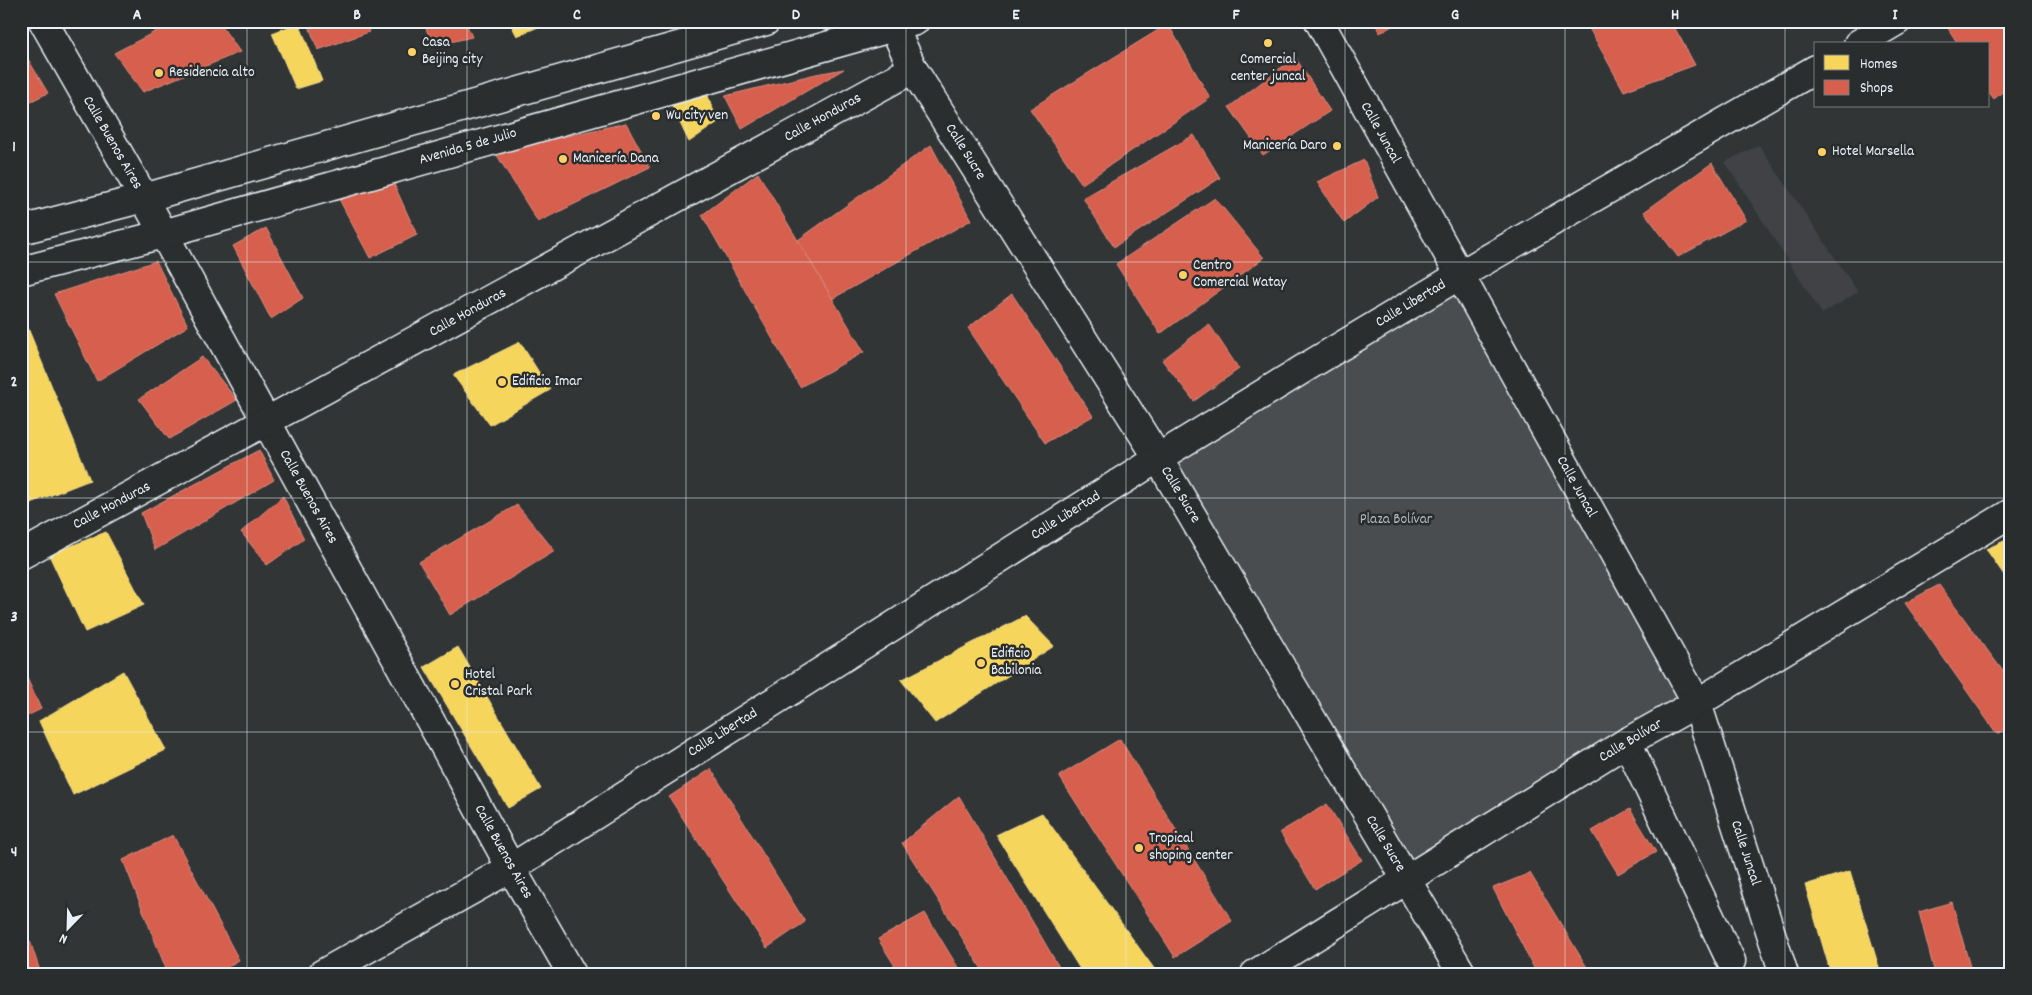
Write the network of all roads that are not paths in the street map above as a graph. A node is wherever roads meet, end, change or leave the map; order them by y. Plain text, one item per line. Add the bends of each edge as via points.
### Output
1 (43, 21) edge
2 (766, 21) edge
3 (1319, 21) edge
4 (1897, 21) edge
5 (900, 23) edge
6 (1861, 42) edge
7 (913, 69) junction
8 (1814, 69) edge
9 (144, 198) junction
10 (21, 230) edge
11 (163, 234) junction
12 (21, 271) edge
13 (1458, 276) junction
14 (267, 423) junction
15 (1158, 458) junction
16 (2011, 513) edge
17 (21, 554) edge
18 (1696, 702) junction
19 (1628, 742) junction
20 (511, 868) junction
21 (1406, 878) junction
22 (1731, 961) dead end
23 (322, 974) edge
24 (572, 974) edge
25 (1255, 974) edge
26 (1462, 974) edge
27 (1784, 974) edge

1 - 9 street, Calle Buenos Aires
2 - 9 street
3 - 13 street, Calle Juncal
4 - 6 street
5 - 7 street, Calle Sucre
5 - 11 street, Avenida 5 de Julio
7 - 14 street, Calle Honduras
7 - 15 street, Calle Sucre
8 - 13 street, Calle Libertad
9 - 10 street
9 - 11 street, Calle Buenos Aires
11 - 12 street, Avenida 5 de Julio
11 - 14 street, Calle Buenos Aires
13 - 15 street, Calle Libertad
13 - 18 street, Calle Juncal
14 - 17 street, Calle Honduras
14 - 20 street, Calle Buenos Aires
15 - 20 street, Calle Libertad
15 - 21 street, Calle Sucre
16 - 18 street, Calle Bolívar
18 - 19 street, Calle Bolívar
18 - 27 street, Calle Juncal
19 - 21 street, Calle Bolívar
19 - 22 street
20 - 23 street, Calle Libertad
20 - 24 street, Calle Buenos Aires
21 - 25 street, Calle Bolívar
21 - 26 street, Calle Sucre

